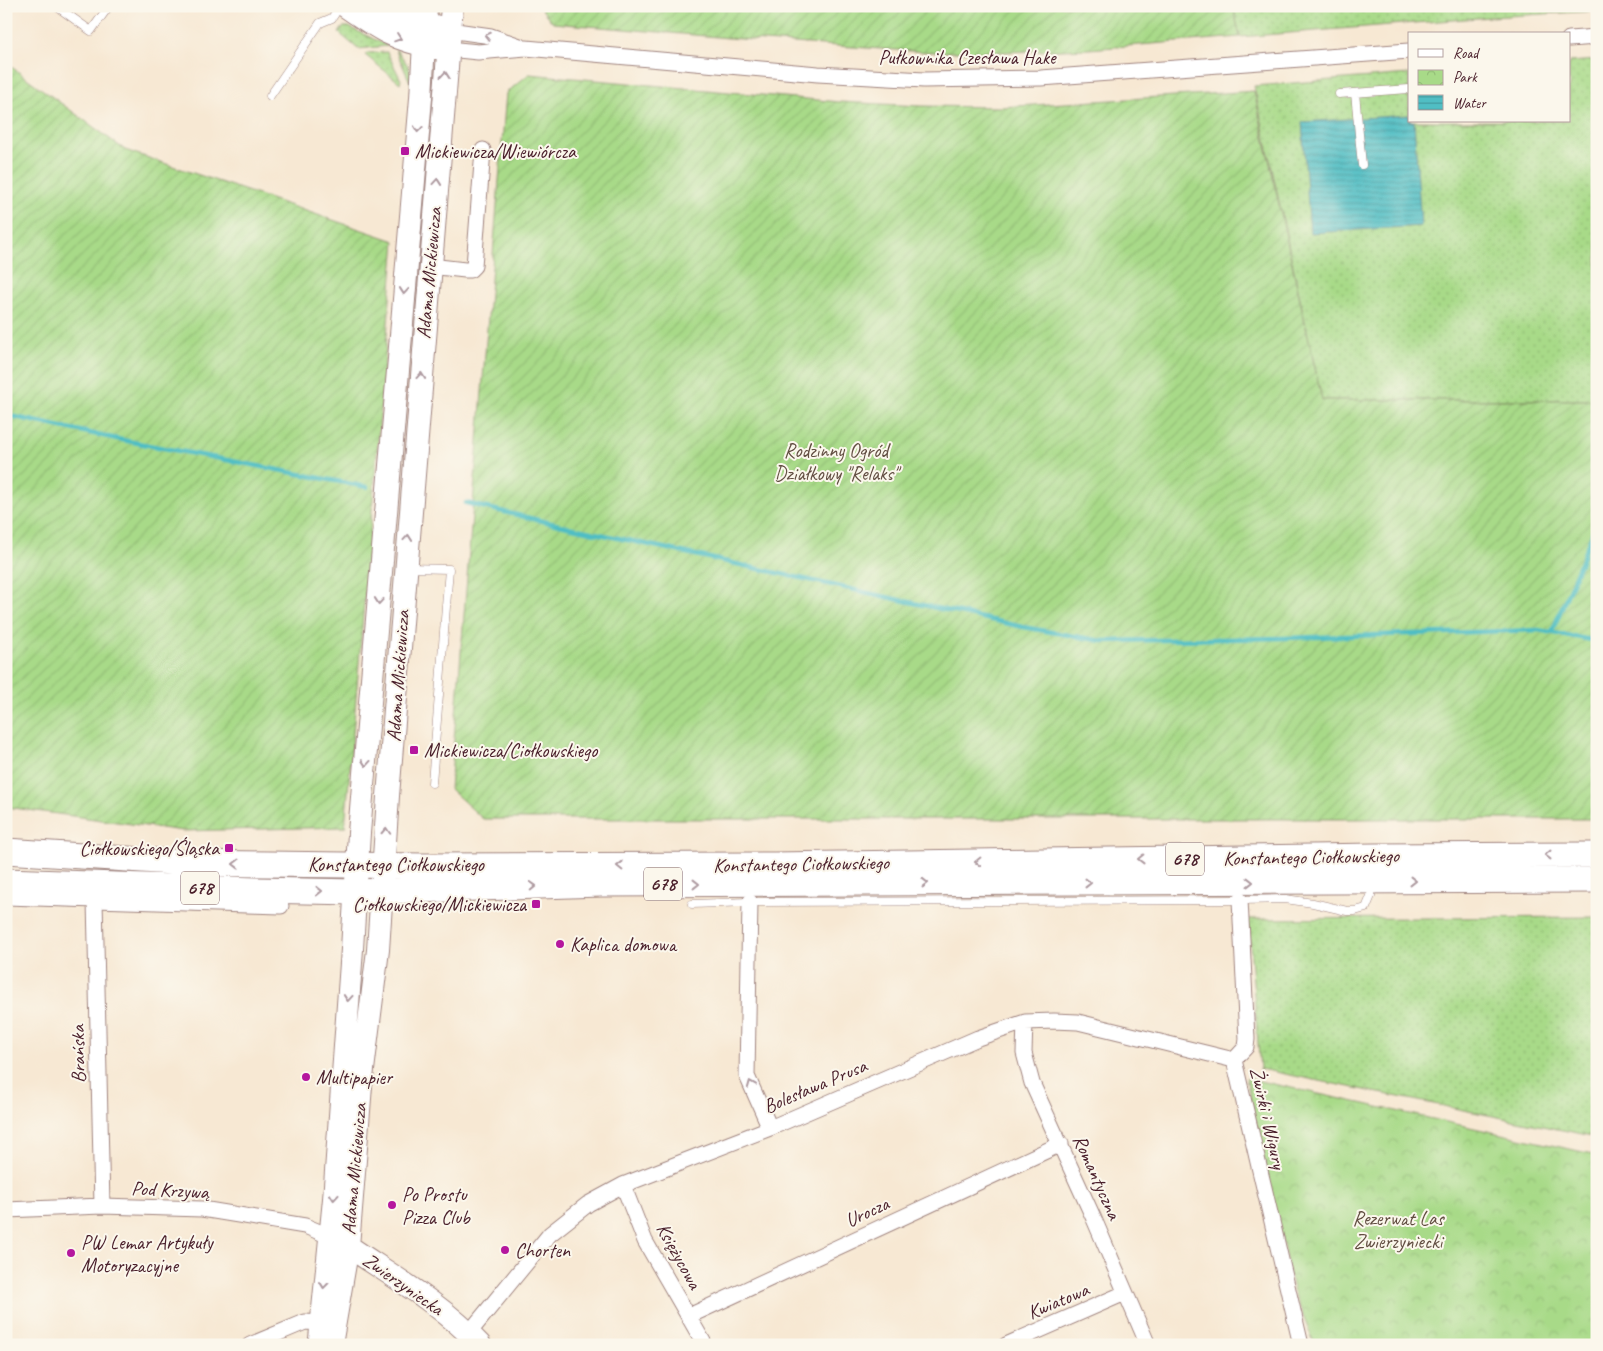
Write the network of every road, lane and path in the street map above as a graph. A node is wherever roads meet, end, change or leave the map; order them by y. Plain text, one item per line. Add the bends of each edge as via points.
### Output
1 (56, 6) edge
2 (109, 6) edge
3 (340, 6) edge
4 (345, 6) edge
5 (352, 6) edge
6 (452, 6) edge
7 (425, 25) edge
8 (1597, 37) edge
9 (1570, 39) edge
10 (448, 40) junction
11 (1408, 51) edge
12 (1408, 88) edge
13 (1355, 93) junction
14 (1339, 94) dead end
15 (270, 96) dead end
16 (421, 98) junction
17 (443, 100) junction
18 (483, 150) dead end
19 (1362, 165) dead end
20 (430, 266) junction
21 (406, 568) junction
22 (432, 783) dead end
23 (363, 796) junction
24 (388, 796) junction
25 (6, 851) edge
26 (48, 854) junction
27 (1597, 855) edge
28 (285, 863) junction
29 (357, 864) junction
30 (452, 865) junction
31 (384, 866) junction
32 (1597, 880) edge
33 (6, 881) edge
34 (43, 882) junction
35 (1372, 882) junction
36 (450, 890) junction
37 (356, 892) junction
38 (383, 892) junction
39 (6, 897) edge
40 (255, 898) junction
41 (285, 899) junction
42 (96, 900) junction
43 (1240, 900) junction
44 (750, 902) junction
45 (692, 904) dead end
46 (352, 949) junction
47 (378, 950) junction
48 (1025, 1022) junction
49 (1234, 1060) junction
50 (770, 1128) junction
51 (1061, 1144) junction
52 (346, 1158) junction
53 (623, 1185) junction
54 (102, 1206) junction
55 (6, 1210) edge
56 (338, 1241) junction
57 (1126, 1293) junction
58 (690, 1316) junction
59 (321, 1323) junction
60 (474, 1339) edge
61 (250, 1345) edge
62 (320, 1345) edge
63 (331, 1345) edge
64 (704, 1345) edge
65 (1006, 1345) edge
66 (1148, 1345) edge
67 (1301, 1345) edge

1 - 2 lane via 91,31
3 - 15 lane via 332,18 320,23
4 -> 7 street via 394,37
5 - 7 street
6 - 10 street, Adama Mickiewicza
7 - 10 street
7 - 16 street, Adama Mickiewicza
8 - 9 street
10 - 11 street, Pułkownika Czesława Hake via 491,36 526,48 818,74 924,80 1041,78
17 -> 10 street, Adama Mickiewicza
12 - 13 lane
13 - 14 lane
13 - 19 lane
16 - 17 street
16 -> 23 street, Adama Mickiewicza
20 -> 17 street, Adama Mickiewicza
18 - 20 street via 474,266 464,270
21 -> 20 street, Adama Mickiewicza
21 - 22 lane via 449,569
21 - 24 street, Adama Mickiewicza
23 - 24 street via 373,804
23 - 29 street, Adama Mickiewicza
31 -> 24 street, Adama Mickiewicza
25 - 26 main road, Konstantego Ciołkowskiego / 678
28 -> 26 main road, Konstantego Ciołkowskiego / 678 via 188,863
26 - 34 main road via 56,862 56,867 51,878
27 -> 30 main road, Konstantego Ciołkowskiego / 678 via 774,865
28 - 29 main road, Konstantego Ciołkowskiego / 678
28 - 41 main road via 293,867 297,876
29 - 31 main road, Konstantego Ciołkowskiego / 678
29 - 37 street, Adama Mickiewicza
30 - 31 main road, Konstantego Ciołkowskiego / 678
30 - 36 main road via 444,869 441,876 442,885
31 - 38 street, Adama Mickiewicza
35 -> 32 main road, Konstantego Ciołkowskiego / 678
33 - 34 main road, Konstantego Ciołkowskiego / 678
34 - 40 main road, Konstantego Ciołkowskiego / 678
36 -> 35 main road, Konstantego Ciołkowskiego / 678 via 601,884
35 - 43 lane via 1368,904 1362,910 1347,911 1285,899
36 - 38 main road, Konstantego Ciołkowskiego / 678
37 - 38 main road, Konstantego Ciołkowskiego / 678
41 -> 37 main road, Konstantego Ciołkowskiego / 678
37 - 46 street, Adama Mickiewicza
38 - 47 street, Adama Mickiewicza
39 - 42 street, Konstantego Ciołkowskiego
40 - 41 main road, Konstantego Ciołkowskiego / 678
40 - 42 street, Konstantego Ciołkowskiego
42 - 54 street, Brańska
43 - 44 lane
43 - 49 street, Żwirki i Wigury via 1247,1038 1246,1047
44 - 45 lane
50 -> 44 street via 747,1076
46 - 47 street via 363,941 372,943
46 -> 52 street, Adama Mickiewicza
47 - 52 street, Adama Mickiewicza via 361,1086
48 - 49 street, Bolesława Prusa via 1078,1022
48 - 50 street, Bolesława Prusa via 978,1038
48 - 51 street, Romantyczna via 1024,1054 1032,1084
49 - 67 street, Żwirki i Wigury
50 - 53 street, Bolesława Prusa
51 - 57 street, Romantyczna
51 - 58 street, Urocza
52 - 56 street, Adama Mickiewicza via 334,1199
53 - 58 street, Księżycowa via 645,1241
53 - 60 street, Bolesława Prusa via 588,1204 550,1234
54 - 55 street, Pod Krzywą
54 - 56 street, Pod Krzywą via 202,1209 305,1226
56 -> 59 street, Adama Mickiewicza
56 - 60 street, Zwierzyniecka via 420,1295
56 - 63 street, Adama Mickiewicza
57 - 65 street, Kwiatowa
57 - 66 street, Romantyczna
58 - 64 street, Księżycowa
59 - 61 street via 305,1322
59 - 62 street, Adama Mickiewicza

